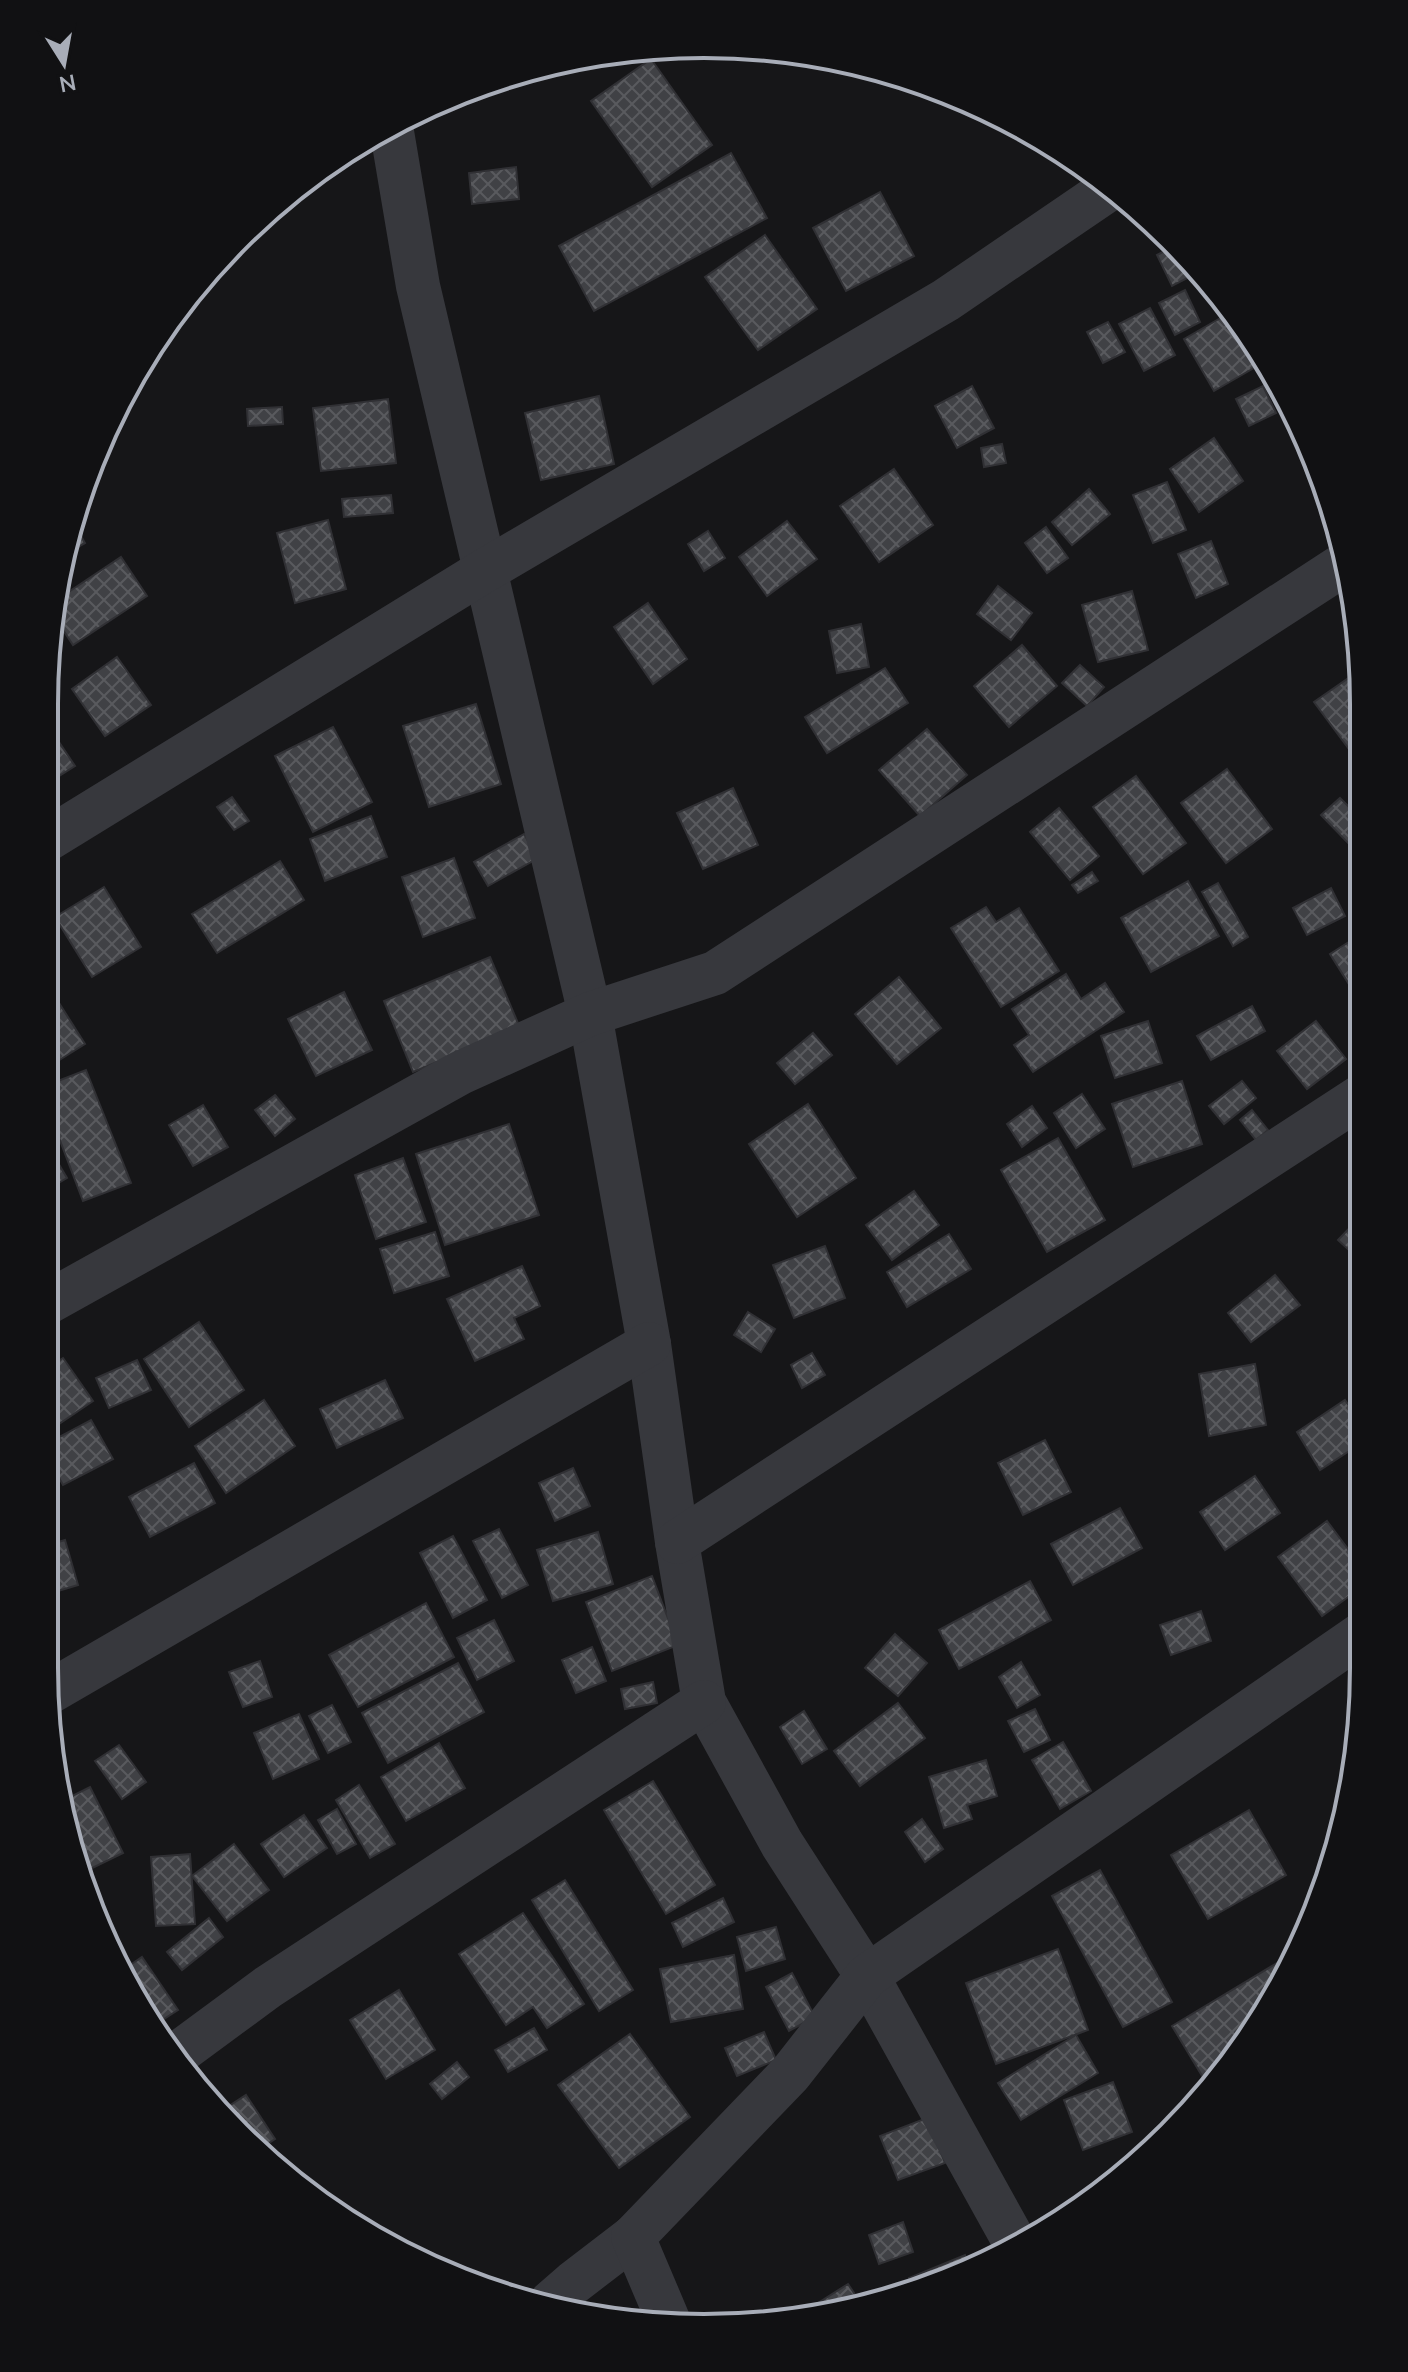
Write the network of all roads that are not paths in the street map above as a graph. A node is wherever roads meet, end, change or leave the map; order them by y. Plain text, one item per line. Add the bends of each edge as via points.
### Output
1 (393, 138) edge
2 (1101, 194) edge
3 (1336, 570) edge
4 (484, 571) junction
5 (58, 833) edge
6 (590, 1014) junction
7 (1350, 1103) edge
8 (58, 1297) edge
9 (649, 1344) junction
10 (677, 1542) junction
11 (1350, 1642) edge
12 (58, 1687) edge
13 (704, 1702) junction
14 (867, 1976) junction
15 (183, 2050) edge
16 (1011, 2236) edge
17 (633, 2237) junction
18 (557, 2297) edge
19 (665, 2313) edge

1 - 4 street via 418,286
2 - 4 street via 946,300
3 - 6 street via 715,973
4 - 5 street
4 - 6 street
6 - 8 street via 460,1073
6 - 9 street
7 - 10 street
9 - 10 street
9 - 12 street
10 - 13 street
11 - 14 street
13 - 14 street via 782,1844
13 - 15 street via 268,1987
14 - 16 street
14 - 17 street via 790,2074
17 - 18 street
17 - 19 street

